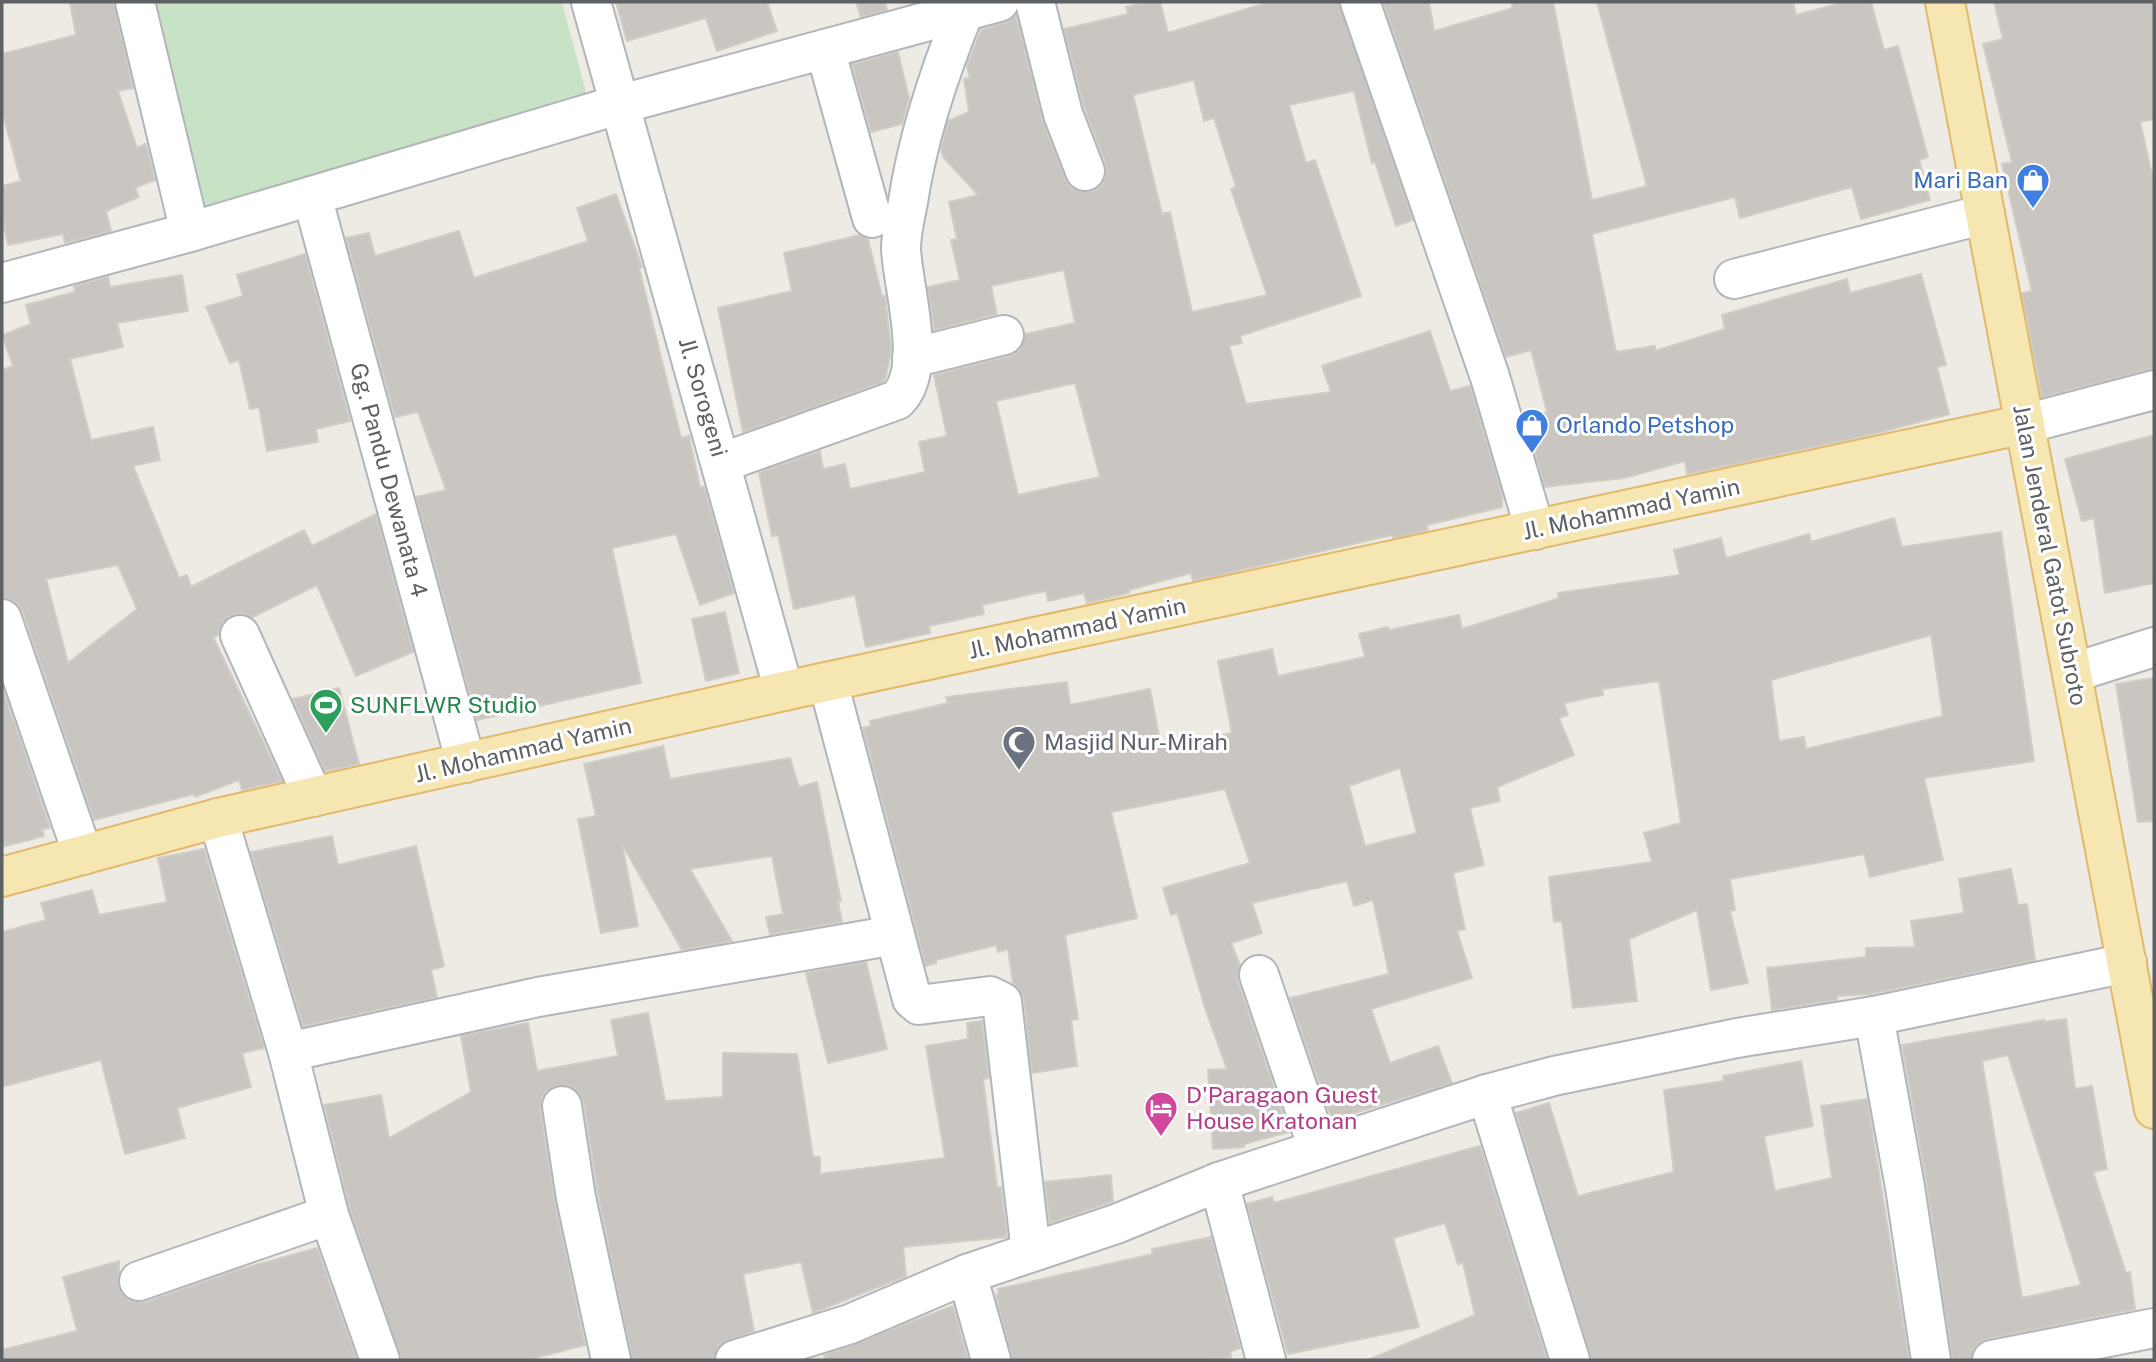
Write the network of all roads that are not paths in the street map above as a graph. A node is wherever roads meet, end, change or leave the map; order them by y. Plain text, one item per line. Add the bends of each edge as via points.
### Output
1 (135, 2) edge
2 (591, 2) edge
3 (1035, 2) edge
4 (1360, 2) edge
5 (1945, 2) edge
6 (981, 7) edge
7 (825, 49) junction
8 (621, 104) junction
9 (1085, 171) dead end
10 (312, 196) junction
11 (1986, 214) junction
12 (872, 218) dead end
13 (190, 232) junction
14 (1734, 279) dead end
15 (2, 284) edge
16 (1004, 335) dead end
17 (912, 358) junction
18 (2154, 390) edge
19 (2025, 424) junction
20 (721, 463) junction
21 (1535, 530) junction
22 (2, 618) edge
23 (240, 635) dead end
24 (2154, 647) edge
25 (2072, 673) junction
26 (828, 682) junction
27 (784, 691) junction
28 (466, 763) junction
29 (313, 797) junction
30 (218, 818) junction
31 (83, 855) junction
32 (2, 877) edge
33 (895, 935) junction
34 (2127, 963) junction
35 (1259, 975) dead end
36 (1874, 1016) junction
37 (288, 1052) junction
38 (1488, 1094) junction
39 (2154, 1103) edge
40 (562, 1106) dead end
41 (1318, 1148) junction
42 (1219, 1182) junction
43 (329, 1215) junction
44 (1031, 1252) junction
45 (967, 1274) junction
46 (139, 1280) dead end
47 (2154, 1328) edge
48 (380, 1360) edge
49 (611, 1360) edge
50 (734, 1360) edge
51 (991, 1360) edge
52 (1266, 1360) edge
53 (1570, 1360) edge
54 (1931, 1360) edge
55 (1992, 1360) edge

1 - 13 street
2 - 8 street, Jl. Sorogeni
3 - 9 street via 1063,114
4 - 21 street via 1490,377
5 - 11 main road, Jalan Jenderal Gatot Subroto
6 - 7 street
6 - 17 street via 935,85 922,132 902,236
7 - 8 street
7 - 12 street
8 - 10 street
8 - 20 street, Jl. Sorogeni
10 - 13 street
10 - 28 street, Gg. Pandu Dewanata 4
11 - 14 street
11 - 19 main road, Jalan Jenderal Gatot Subroto
13 - 15 street
16 - 17 street
17 - 20 street via 906,388 897,400
18 - 19 street, Jl. Mohammad Yamin
19 - 21 main road, Jl. Mohammad Yamin
19 - 25 main road, Jalan Jenderal Gatot Subroto
20 - 27 street, Jl. Sorogeni
21 - 26 main road, Jl. Mohammad Yamin
22 - 31 street
23 - 29 street
24 - 25 street
25 - 34 main road, Jalan Jenderal Gatot Subroto
26 - 27 main road, Jl. Mohammad Yamin
26 - 33 street
27 - 28 main road, Jl. Mohammad Yamin
28 - 29 main road, Jl. Mohammad Yamin
29 - 30 main road, Jl. Mohammad Yamin
30 - 31 main road, Jl. Mohammad Yamin
30 - 37 street
31 - 32 main road, Jl. Mohammad Yamin
33 - 37 street via 538,997
33 - 44 street via 916,1003 990,996 1002,1002
34 - 36 street
34 - 39 main road, Jalan Jenderal Gatot Subroto
35 - 41 street
36 - 38 street via 1737,1038
36 - 54 street
37 - 43 street
38 - 41 street
38 - 53 street
40 - 49 street via 576,1198
41 - 42 street
42 - 44 street
42 - 52 street
43 - 46 street
43 - 48 street
44 - 45 street
45 - 50 street via 850,1324
45 - 51 street
47 - 55 street

